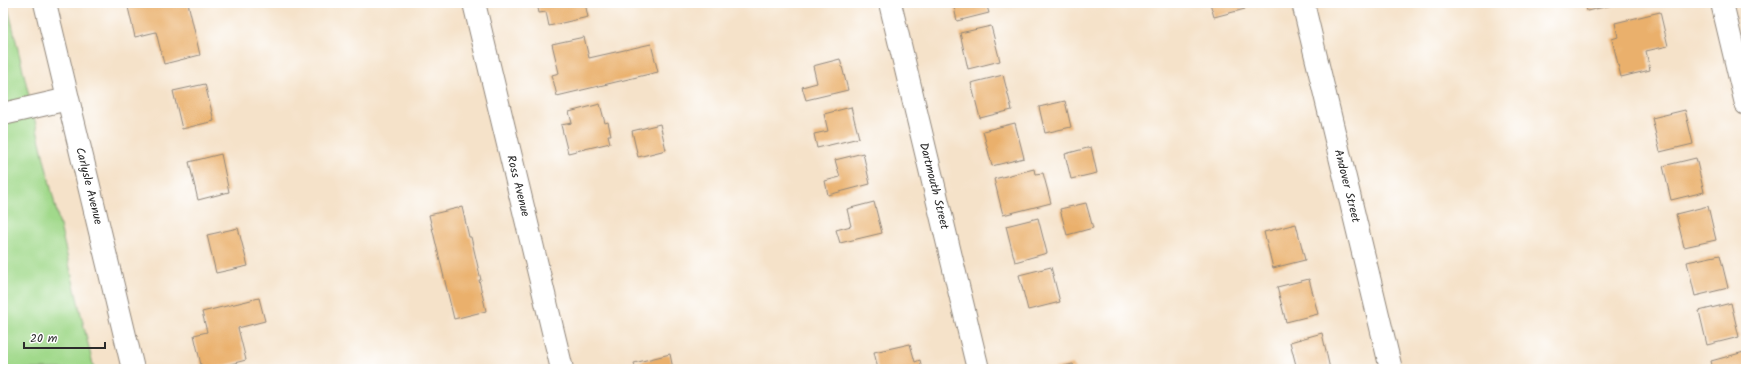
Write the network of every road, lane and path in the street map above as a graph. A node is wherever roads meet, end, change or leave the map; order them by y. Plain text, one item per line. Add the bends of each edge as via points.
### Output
1 (45, 3) edge
2 (474, 3) edge
3 (890, 3) edge
4 (1303, 3) edge
5 (1722, 3) edge
6 (68, 99) junction
7 (1746, 104) edge
8 (3, 114) edge
9 (133, 369) edge
10 (562, 369) edge
11 (978, 369) edge
12 (1391, 369) edge

1 - 6 street, Carlysle Avenue
2 - 10 street, Ross Avenue
3 - 11 street, Dartmouth Street
4 - 12 street, Andover Street
5 - 7 street
6 - 8 street
6 - 9 street, Carlysle Avenue

